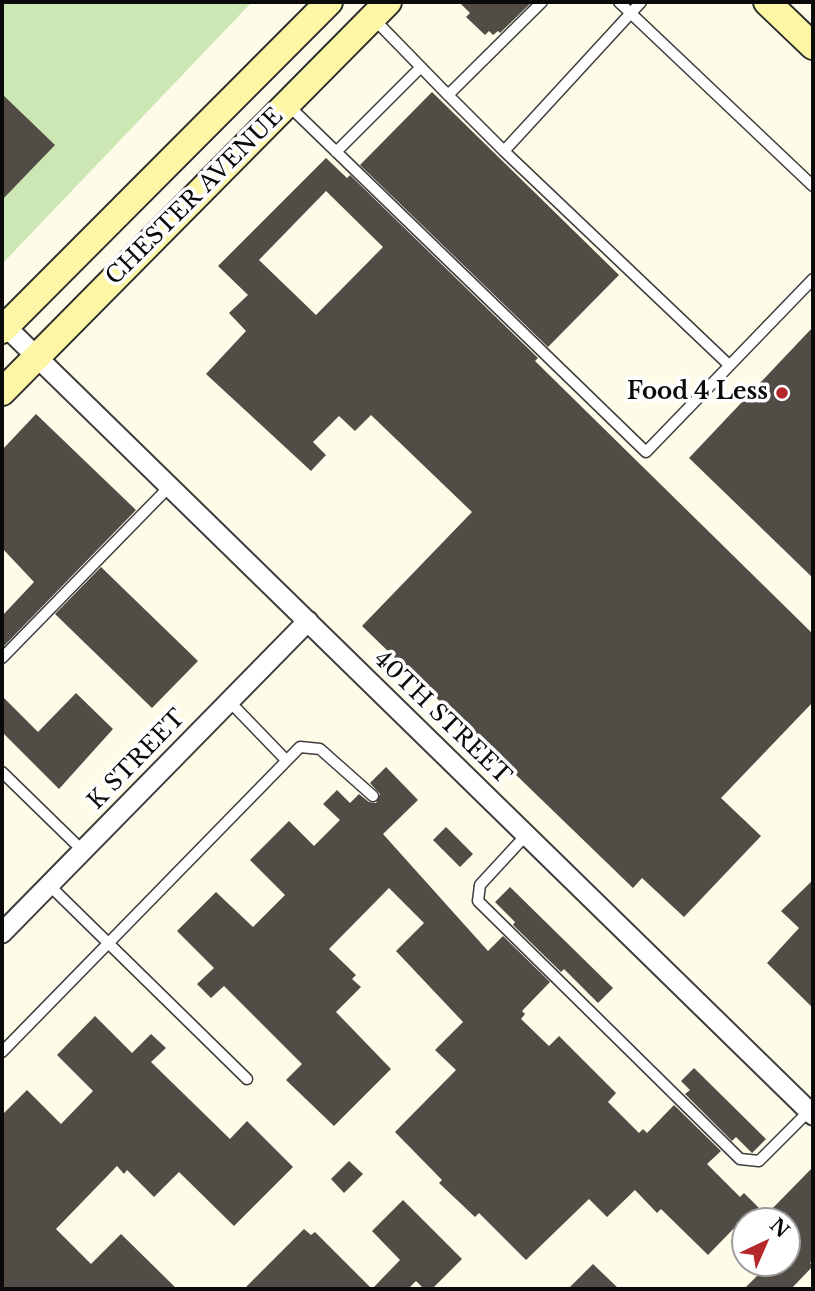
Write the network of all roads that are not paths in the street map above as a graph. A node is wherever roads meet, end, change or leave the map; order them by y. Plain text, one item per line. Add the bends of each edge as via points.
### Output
1 (328, 2) edge
2 (542, 2) edge
3 (619, 2) edge
4 (642, 2) edge
5 (767, 2) edge
6 (380, 10) edge
7 (631, 13) junction
8 (813, 46) edge
9 (421, 67) junction
10 (448, 95) junction
11 (287, 104) junction
12 (504, 151) junction
13 (336, 152) junction
14 (813, 186) edge
15 (813, 279) edge
16 (3, 326) edge
17 (36, 356) junction
18 (729, 366) junction
19 (2, 392) edge
20 (170, 486) junction
21 (308, 621) junction
22 (2, 658) edge
23 (229, 701) junction
24 (286, 760) junction
25 (2, 772) edge
26 (373, 796) dead end
27 (527, 834) junction
28 (83, 850) junction
29 (49, 885) junction
30 (2, 933) edge
31 (108, 943) junction
32 (2, 1052) edge
33 (247, 1079) dead end
34 (811, 1113) edge

1 - 16 main road, CHESTER AVENUE
2 - 10 lane
3 - 7 lane
4 - 7 lane
5 - 8 main road
6 - 9 lane
6 - 11 main road, CHESTER AVENUE
7 - 12 lane
7 - 14 lane
9 - 10 lane
9 - 13 lane
10 - 12 lane
11 - 13 lane
11 - 17 main road, CHESTER AVENUE
12 - 18 lane
13 - 18 lane via 646,452
15 - 18 lane
16 - 17 street, 40TH STREET
17 - 19 main road, CHESTER AVENUE
17 - 20 street, 40TH STREET
20 - 21 street, 40TH STREET
20 - 22 lane
21 - 23 street, K STREET
21 - 27 street, 40TH STREET
23 - 24 lane
23 - 28 street, K STREET
24 - 26 lane via 299,747 320,749
24 - 31 lane
25 - 28 lane
27 - 34 street, 40TH STREET
27 - 34 lane via 480,885 478,901 740,1159 759,1161
28 - 29 street, K STREET
29 - 30 street, K STREET
29 - 31 lane
31 - 32 lane
31 - 33 lane

